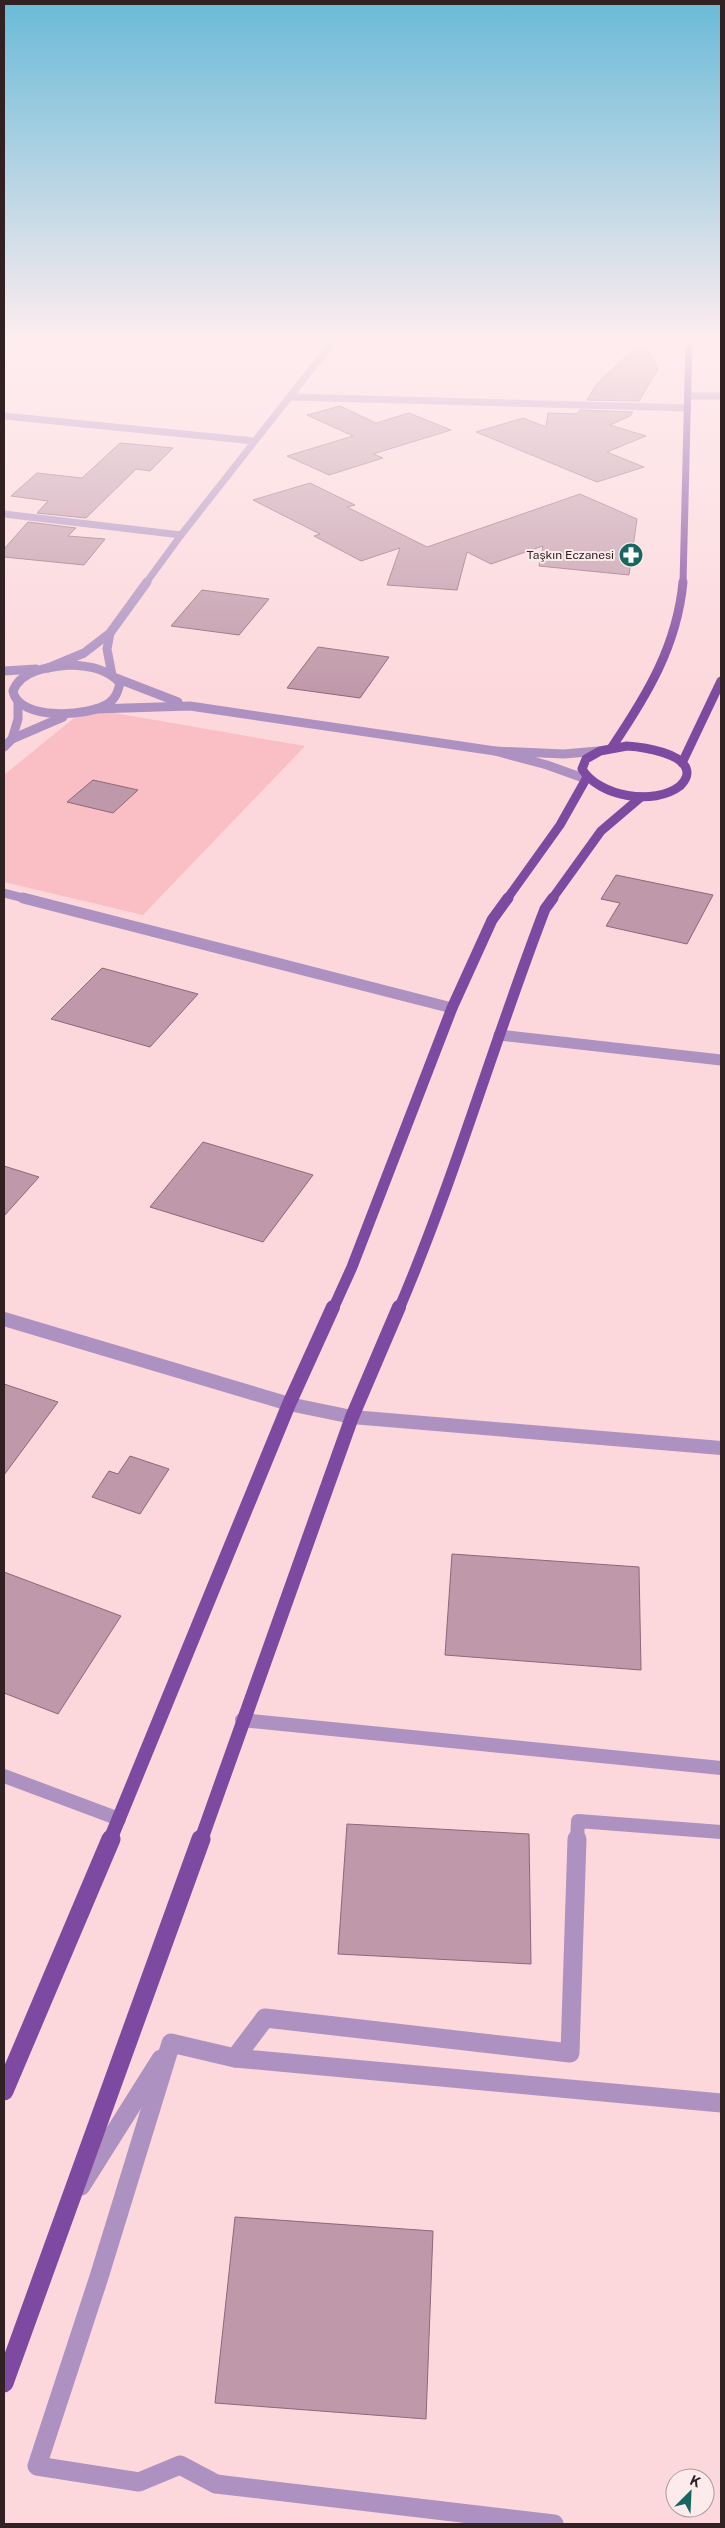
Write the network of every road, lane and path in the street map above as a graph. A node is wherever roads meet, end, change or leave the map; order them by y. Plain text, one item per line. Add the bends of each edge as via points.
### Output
1 (241, 457) edge
2 (686, 457) edge
3 (4, 514) edge
4 (180, 535) junction
5 (110, 633) junction
6 (47, 669) junction
7 (4, 671) edge
8 (114, 676) junction
9 (721, 681) edge
10 (4, 693) edge
11 (16, 700) junction
12 (190, 706) junction
13 (95, 709) junction
14 (71, 714) junction
15 (12, 739) junction
16 (4, 747) edge
17 (612, 747) junction
18 (495, 751) junction
19 (598, 751) junction
20 (682, 763) junction
21 (586, 779) junction
22 (641, 797) junction
23 (4, 893) edge
24 (452, 1008) junction
25 (499, 1035) junction
26 (721, 1060) edge
27 (4, 1319) edge
28 (289, 1404) junction
29 (352, 1416) junction
30 (721, 1448) edge
31 (242, 1720) junction
32 (721, 1768) edge
33 (4, 1776) edge
34 (119, 1819) junction
35 (721, 1832) edge
36 (171, 2044) junction
37 (235, 2058) junction
38 (4, 2091) edge
39 (721, 2103) edge
40 (71, 2203) junction
41 (4, 2383) edge
42 (554, 2524) edge

1 - 4 street
2 - 17 main road via 686,550 673,633 647,692
3 - 4 street
4 - 5 street
5 - 6 street via 84,653
5 - 8 street via 107,649
6 - 7 street
6 - 8 street via 87,666
6 - 11 street via 23,678 15,686
8 - 12 street via 155,695
8 - 13 street via 120,683 120,691 114,700
9 - 20 main road
10 - 11 street
11 - 14 street via 32,710
11 - 15 street via 18,719
12 - 13 street
12 - 18 street
13 - 14 street
14 - 15 street
15 - 16 street
17 - 19 main road
17 - 20 main road via 659,750
18 - 19 street via 564,754
18 - 21 street
19 - 21 main road via 588,756 583,764
20 - 22 main road via 686,778 681,785 665,793
21 - 22 main road via 609,792
21 - 24 main road via 560,825 492,920
22 - 25 main road via 601,831 545,908
23 - 24 street
24 - 28 main road via 352,1267
25 - 26 street
25 - 29 main road via 413,1275
27 - 28 street
28 - 29 street
28 - 34 main road
29 - 30 street
29 - 31 main road
31 - 32 street
31 - 40 main road
33 - 34 street
34 - 38 main road
35 - 37 street via 578,1821 570,2053 264,2018
36 - 37 street
36 - 40 street
36 - 42 street via 37,2466 139,2482 180,2465 216,2484
37 - 39 street
40 - 41 main road

